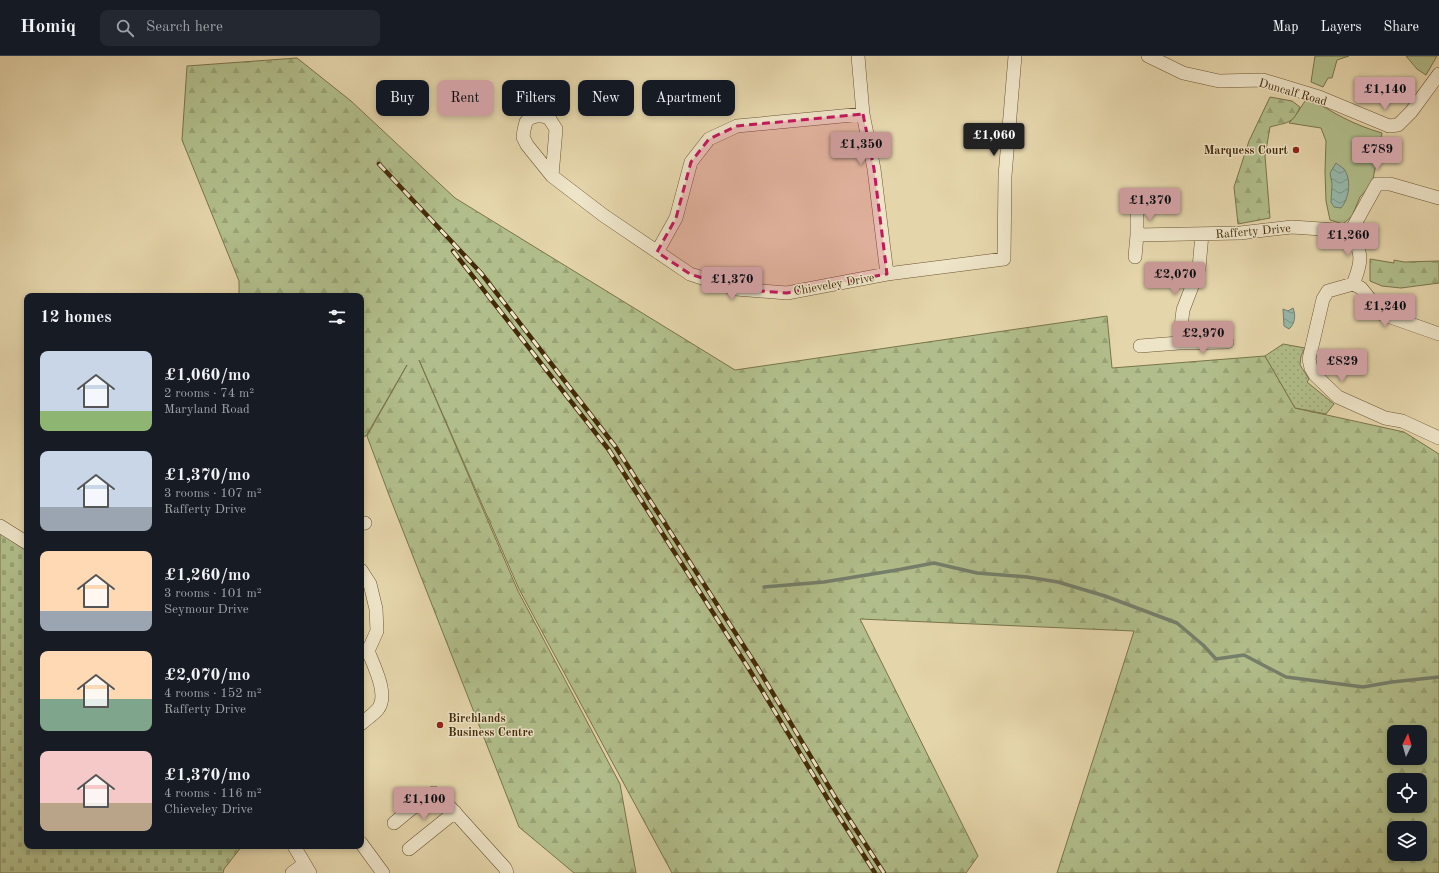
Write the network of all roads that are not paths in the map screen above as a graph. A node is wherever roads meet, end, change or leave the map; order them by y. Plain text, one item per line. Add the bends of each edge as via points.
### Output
1 (858, 56) edge
2 (1015, 56) edge
3 (1148, 56) edge
4 (1439, 74) edge
5 (863, 114) junction
6 (552, 176) dead end
7 (1439, 198) edge
8 (1138, 208) dead end
9 (1351, 231) junction
10 (1202, 234) junction
11 (1137, 235) junction
12 (657, 252) junction
13 (1135, 258) dead end
14 (887, 274) junction
15 (1353, 284) junction
16 (1439, 334) edge
17 (1227, 342) dead end
18 (1179, 343) junction
19 (1140, 346) dead end
20 (1439, 438) edge
21 (0, 526) edge
22 (24, 541) edge
23 (364, 575) edge
24 (365, 651) edge
25 (364, 721) edge
26 (455, 812) junction
27 (394, 823) dead end
28 (364, 847) edge
29 (296, 849) edge
30 (409, 849) dead end
31 (307, 868) edge
32 (292, 873) edge
33 (383, 873) edge
34 (507, 873) edge

1 - 5 street
2 - 14 street, Chieveley Drive via 1005,176 1004,259
3 - 4 street, Duncalf Road via 1183,73 1220,81 1263,80 1319,97 1388,126 1398,125 1411,112
5 - 12 street via 737,126 710,139 691,162 676,218
5 - 14 street via 874,169
6 - 12 street, Chieveley Drive
7 - 9 street via 1390,184 1377,184
8 - 11 street
9 - 10 street, Rafferty Drive via 1292,226 1240,233
9 - 15 street via 1361,259
10 - 11 street, Rafferty Drive
10 - 18 street, Rafferty Drive via 1199,268 1183,310
11 - 13 street
12 - 14 street, Chieveley Drive via 690,274 736,289 787,293
15 - 16 street via 1361,288 1382,314
15 - 20 street via 1328,291 1323,299 1309,359 1310,368 1338,396 1384,418 1402,421
17 - 18 street
18 - 19 street
21 - 22 street
23 - 24 street via 370,584 376,609 377,632
24 - 25 street via 382,689 382,700 378,709
26 - 27 street via 440,796 428,794
26 - 30 street
26 - 34 street
28 - 33 street
29 - 31 street
31 - 32 street

